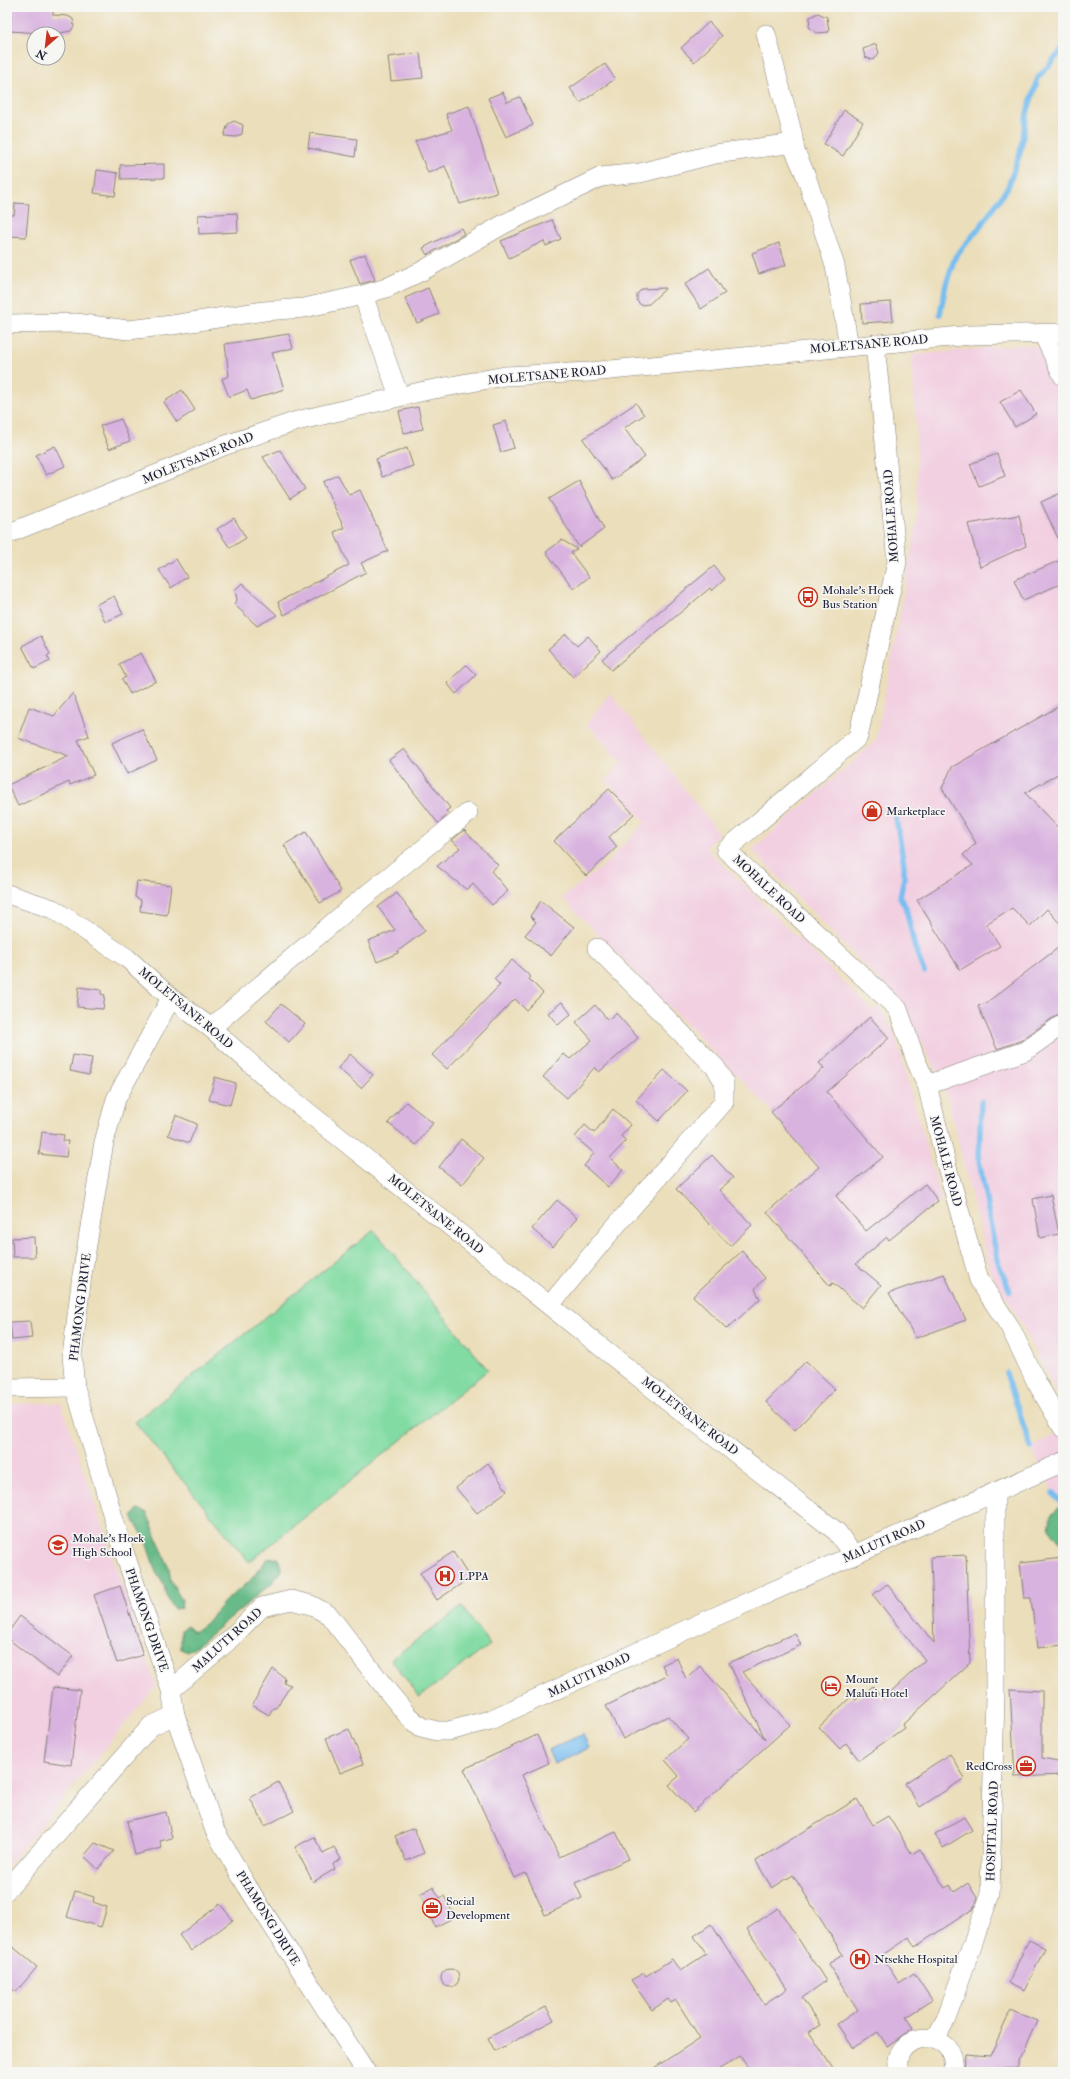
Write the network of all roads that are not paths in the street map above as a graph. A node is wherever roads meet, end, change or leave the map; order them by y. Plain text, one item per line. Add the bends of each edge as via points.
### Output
1 (766, 34) dead end
2 (794, 143) junction
3 (363, 295) junction
4 (7, 324) edge
5 (1063, 333) edge
6 (1042, 334) junction
7 (875, 344) junction
8 (849, 346) junction
9 (1063, 376) edge
10 (399, 396) junction
11 (7, 534) edge
12 (468, 813) dead end
13 (7, 894) edge
14 (597, 948) dead end
15 (171, 998) junction
16 (1063, 1024) edge
17 (212, 1028) junction
18 (926, 1085) junction
19 (550, 1306) junction
20 (75, 1387) junction
21 (7, 1388) edge
22 (1063, 1428) edge
23 (1063, 1462) edge
24 (995, 1492) junction
25 (853, 1555) junction
26 (171, 1690) junction
27 (175, 1715) junction
28 (7, 1890) edge
29 (935, 2039) junction
30 (366, 2072) edge
31 (899, 2072) edge
32 (953, 2072) edge

1 - 2 street
2 - 3 street via 715,154 640,173 601,177 504,224 422,271 386,288
2 - 8 street via 835,266
3 - 4 street via 304,308 128,330 76,323
3 - 10 street
5 - 6 street, MOLETSANE ROAD
6 - 7 street, MOLETSANE ROAD via 971,335
6 - 9 street
7 - 8 street, MOLETSANE ROAD
7 - 18 street, MOHALE ROAD via 897,562 858,737 726,850 898,1009
8 - 10 street, MOLETSANE ROAD via 590,372 505,376
10 - 11 street, MOLETSANE ROAD via 297,421 223,446 165,472
12 - 17 street via 349,909
13 - 15 street, MOLETSANE ROAD via 44,905 76,924 127,958
14 - 19 street via 716,1068 724,1082 724,1102 612,1230
15 - 17 street, MOLETSANE ROAD
15 - 20 street, PHAMONG DRIVE via 116,1099 104,1142 82,1275 72,1356
16 - 18 street via 1025,1051
17 - 19 street, MOLETSANE ROAD via 278,1088
18 - 22 street, MOHALE ROAD via 979,1280 1010,1327 1037,1383
19 - 25 street, MOLETSANE ROAD via 837,1532
20 - 21 street
20 - 26 street, PHAMONG DRIVE via 118,1534
23 - 24 street, MALUTI ROAD
24 - 25 street, MALUTI ROAD
24 - 29 street, HOSPITAL ROAD via 995,1696 990,1894 946,2019
25 - 26 street, MALUTI ROAD via 490,1720 463,1729 437,1731 421,1727 408,1716 386,1689 330,1615 310,1604 291,1600 262,1607 227,1642
26 - 27 street, PHAMONG DRIVE
27 - 28 street via 151,1726
27 - 30 street, PHAMONG DRIVE via 215,1831 247,1886
29 - 31 street via 924,2037 913,2040 904,2047 899,2056
29 - 32 street via 944,2044 951,2053

